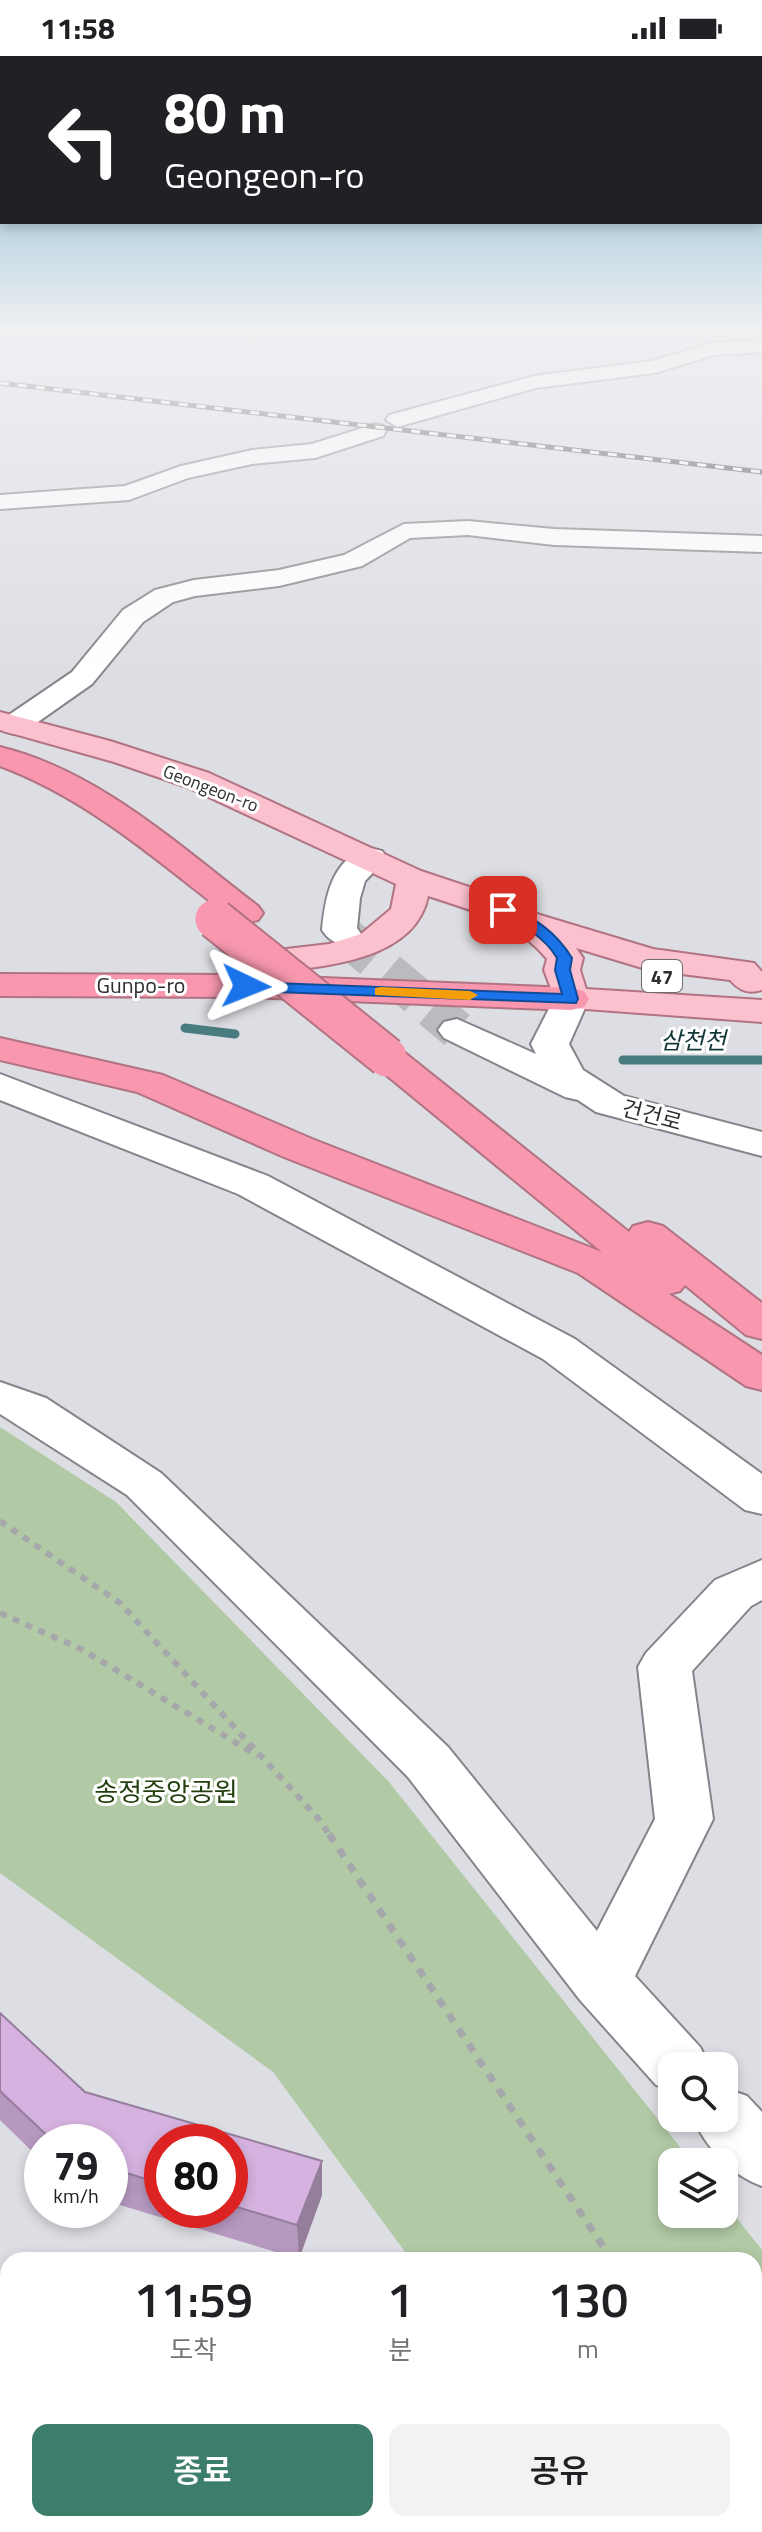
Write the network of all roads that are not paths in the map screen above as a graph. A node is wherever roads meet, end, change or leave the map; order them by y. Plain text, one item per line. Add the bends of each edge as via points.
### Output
1 (328, 447) edge
2 (0, 502) edge
3 (762, 544) edge
4 (7, 723) edge
5 (0, 756) edge
6 (0, 772) edge
7 (370, 858) junction
8 (414, 879) junction
9 (230, 916) junction
10 (531, 923) junction
11 (343, 934) dead end
12 (0, 960) edge
13 (248, 963) junction
14 (0, 985) edge
15 (566, 985) junction
16 (759, 992) edge
17 (457, 1030) tunnel mouth
18 (0, 1049) edge
19 (402, 1055) junction
20 (0, 1086) edge
21 (610, 1104) junction
22 (762, 1144) edge
23 (762, 1325) edge
24 (762, 1360) edge
25 (762, 1376) edge
26 (0, 1397) edge
27 (762, 1498) edge
28 (762, 1578) edge
29 (602, 1982) junction
30 (665, 2052) edge
31 (738, 2131) edge
32 (762, 2157) edge

1 - 2 street via 181,473 129,493
3 - 4 street via 554,537 468,528 404,531 353,561 164,596 133,616 82,678
4 - 7 main road, Geongeon-ro via 196,779
5 - 9 highway via 47,773 118,815
6 - 9 highway via 26,780 92,821
7 - 8 main road, Geongeon-ro
7 - 11 street via 343,887
8 - 10 main road, Geongeon-ro
8 - 13 main road via 407,913 373,941 334,954
8 - 15 main road, Geongeon-ro via 431,896 524,952
9 - 19 highway, bridge
10 - 15 main road, Geongeon-ro via 565,958
10 - 16 main road via 649,959 741,971
12 - 13 highway, Gunpo-ro / 47
13 - 15 highway, Gunpo-ro / 47
14 - 15 highway, Gunpo-ro / 47
15 - 16 main road, Gunpo-ro / 47
15 - 21 street, 건건로 via 550,1044 568,1077
17 - 21 street
18 - 25 highway via 149,1083 593,1264
19 - 23 highway
19 - 24 highway
20 - 27 street via 253,1185 559,1349
21 - 22 street, 건건로
26 - 29 street via 29,1409 144,1484 428,1762
28 - 29 street via 733,1593 665,1667 684,1819
29 - 30 street
31 - 32 street

